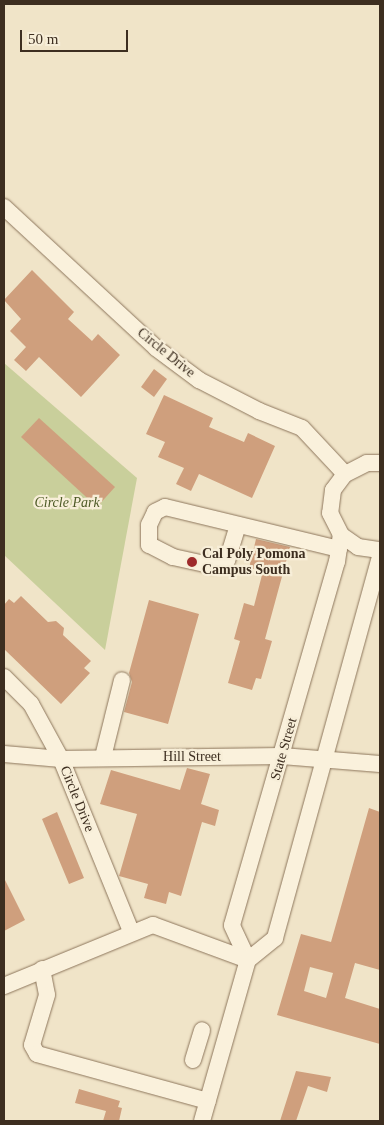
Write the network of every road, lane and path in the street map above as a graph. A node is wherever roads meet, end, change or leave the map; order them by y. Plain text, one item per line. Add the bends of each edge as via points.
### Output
1 (4, 206) edge
2 (380, 463) edge
3 (345, 474) junction
4 (238, 525) junction
5 (340, 542) junction
6 (380, 550) edge
7 (380, 558) edge
8 (4, 678) edge
9 (122, 680) dead end
10 (4, 754) edge
11 (282, 756) junction
12 (103, 757) junction
13 (327, 758) junction
14 (61, 759) junction
15 (380, 764) edge
16 (131, 931) junction
17 (248, 960) junction
18 (42, 969) junction
19 (4, 986) edge
20 (202, 1030) dead end
21 (193, 1060) dead end
22 (208, 1101) junction
23 (202, 1121) edge

1 - 3 street, Circle Drive via 156,348 199,380 259,411 302,428
2 - 3 street via 367,463
3 - 5 street via 333,490 330,513
4 - 4 street via 165,507 155,512 149,526 149,545 173,557 214,566 227,560
4 - 5 street
5 - 6 street
5 - 11 street, State Street
7 - 13 street
8 - 14 street, Circle Drive via 31,704
9 - 12 street
10 - 14 street, Hill Street
11 - 12 street, Hill Street
11 - 13 street, Hill Street
11 - 17 street, State Street via 232,925
12 - 14 street, Hill Street
13 - 15 street, Hill Street
13 - 17 street via 275,938
14 - 16 street, Circle Drive
16 - 17 street via 153,925
16 - 18 street
17 - 22 street
18 - 19 street
18 - 22 street via 47,995 32,1045 37,1054
20 - 21 street
22 - 23 street

